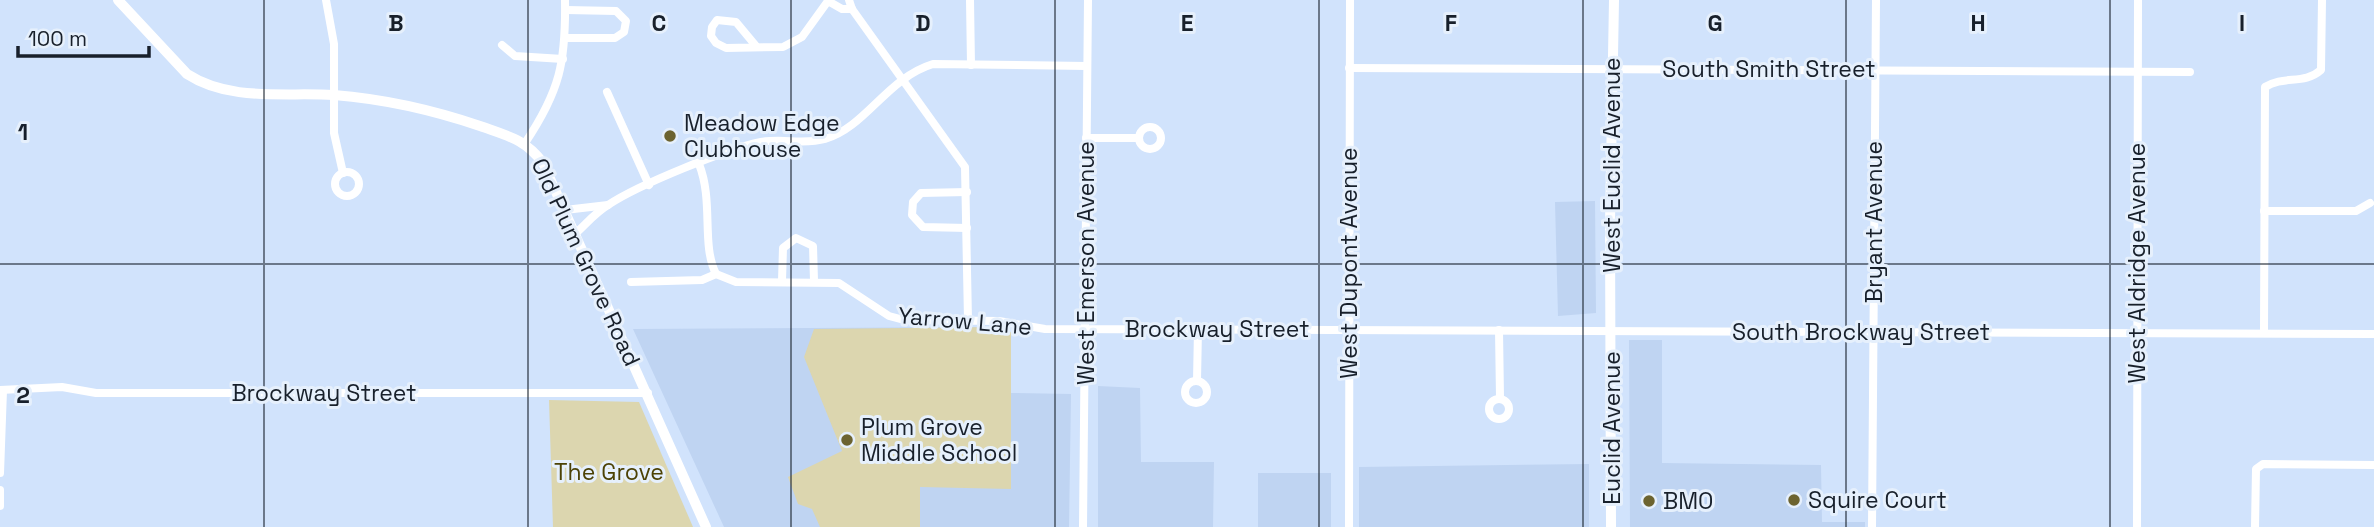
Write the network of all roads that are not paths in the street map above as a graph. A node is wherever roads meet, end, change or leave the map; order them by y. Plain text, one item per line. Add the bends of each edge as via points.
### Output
1 (118, 0) edge
2 (326, 0) edge
3 (565, 0) edge
4 (970, 0) edge
5 (1088, 0) edge
6 (1350, 0) edge
7 (1614, 0) edge
8 (1876, 0) edge
9 (2138, 0) edge
10 (2322, 0) edge
11 (828, 1) edge
12 (850, 4) edge
13 (565, 10) junction
14 (566, 37) junction
15 (502, 45) dead end
16 (756, 46) junction
17 (563, 59) junction
18 (971, 65) junction
19 (1087, 66) junction
20 (1349, 68) junction
21 (1612, 69) junction
22 (1875, 69) junction
23 (2138, 72) junction
24 (2190, 72) dead end
25 (902, 77) junction
26 (607, 92) dead end
27 (335, 95) junction
28 (1086, 138) junction
29 (1139, 138) dead end
30 (526, 142) junction
31 (699, 164) junction
32 (343, 173) dead end
33 (649, 185) junction
34 (967, 192) junction
35 (2370, 203) dead end
36 (608, 205) junction
37 (565, 210) junction
38 (2263, 211) junction
39 (967, 228) junction
40 (576, 233) junction
41 (716, 274) junction
42 (782, 281) junction
43 (814, 281) junction
44 (631, 282) dead end
45 (968, 320) junction
46 (1086, 328) junction
47 (1198, 329) junction
48 (1349, 329) junction
49 (1499, 330) junction
50 (1612, 330) junction
51 (1874, 332) junction
52 (2137, 332) junction
53 (2263, 332) junction
54 (2374, 334) edge
55 (1197, 381) dead end
56 (1, 390) edge
57 (648, 393) junction
58 (1500, 398) dead end
59 (2374, 465) edge
60 (0, 473) edge
61 (0, 490) edge
62 (0, 506) edge
63 (706, 527) edge
64 (1083, 527) edge
65 (1349, 527) edge
66 (1611, 527) edge
67 (1872, 527) edge
68 (2137, 527) edge
69 (2255, 527) edge

1 - 27 street, Old Plum Grove Road via 187,74 201,83 248,93
2 - 27 street via 334,44
3 - 13 street
4 - 18 street
5 - 19 street, West Emerson Avenue
6 - 20 street, West Dupont Avenue
7 - 21 street, West Euclid Avenue
8 - 22 street, Bryant Avenue
9 - 23 street, West Aldridge Avenue
10 - 38 street via 2321,70 2312,78 2281,80 2265,87
11 - 12 street via 842,9
11 - 16 street via 797,40 778,47
12 - 25 street
13 - 14 street
13 - 14 street via 616,11 626,21 624,32 615,38
14 - 17 street
15 - 17 street via 515,56
16 - 16 street via 736,22 717,20 712,27 711,36 726,48
17 - 30 street via 553,98
18 - 19 street
18 - 25 street via 933,64
19 - 28 street, West Emerson Avenue
20 - 21 street, South Smith Street
20 - 48 street, West Dupont Avenue
21 - 22 street, South Smith Street
21 - 50 street, West Euclid Avenue
22 - 23 street, South Smith Street
22 - 51 street, Bryant Avenue
23 - 24 street, South Smith Street
23 - 52 street, West Aldridge Avenue
25 - 31 street via 854,122 825,139 763,142
25 - 34 street via 965,167
26 - 33 street
27 - 30 street, Old Plum Grove Road via 417,107
27 - 32 street via 334,133
28 - 29 street
28 - 46 street, West Emerson Avenue
30 - 37 street, Old Plum Grove Road via 543,163
31 - 33 street
31 - 41 street via 708,194 710,262
33 - 36 street
34 - 39 street
34 - 39 street via 921,193 912,208 914,220 923,227
35 - 38 street via 2356,211
36 - 37 street
36 - 40 street
37 - 40 street, Old Plum Grove Road
38 - 53 street
39 - 45 street
40 - 57 street, Old Plum Grove Road
41 - 42 street, Yarrow Lane via 736,282
41 - 44 street via 702,281
42 - 43 street, Yarrow Lane
42 - 43 street via 783,248 796,238 813,246
43 - 45 street, Yarrow Lane via 845,285 895,319
45 - 46 street, Yarrow Lane
46 - 47 street, Brockway Street
46 - 64 street, West Emerson Avenue
47 - 48 street, Brockway Street
47 - 55 street
48 - 49 street, South Brockway Street
48 - 65 street, West Dupont Avenue
49 - 50 street, South Brockway Street
49 - 58 street
50 - 51 street, South Brockway Street
50 - 66 street, Euclid Avenue
51 - 52 street, South Brockway Street
51 - 67 street, Bryant Avenue
52 - 53 street, South Brockway Street
52 - 68 street, West Aldridge Avenue
53 - 54 street, South Brockway Street
56 - 57 street, Brockway Street
56 - 60 street
57 - 63 street, Old Plum Grove Road
59 - 69 street via 2263,464 2256,469
61 - 62 street

